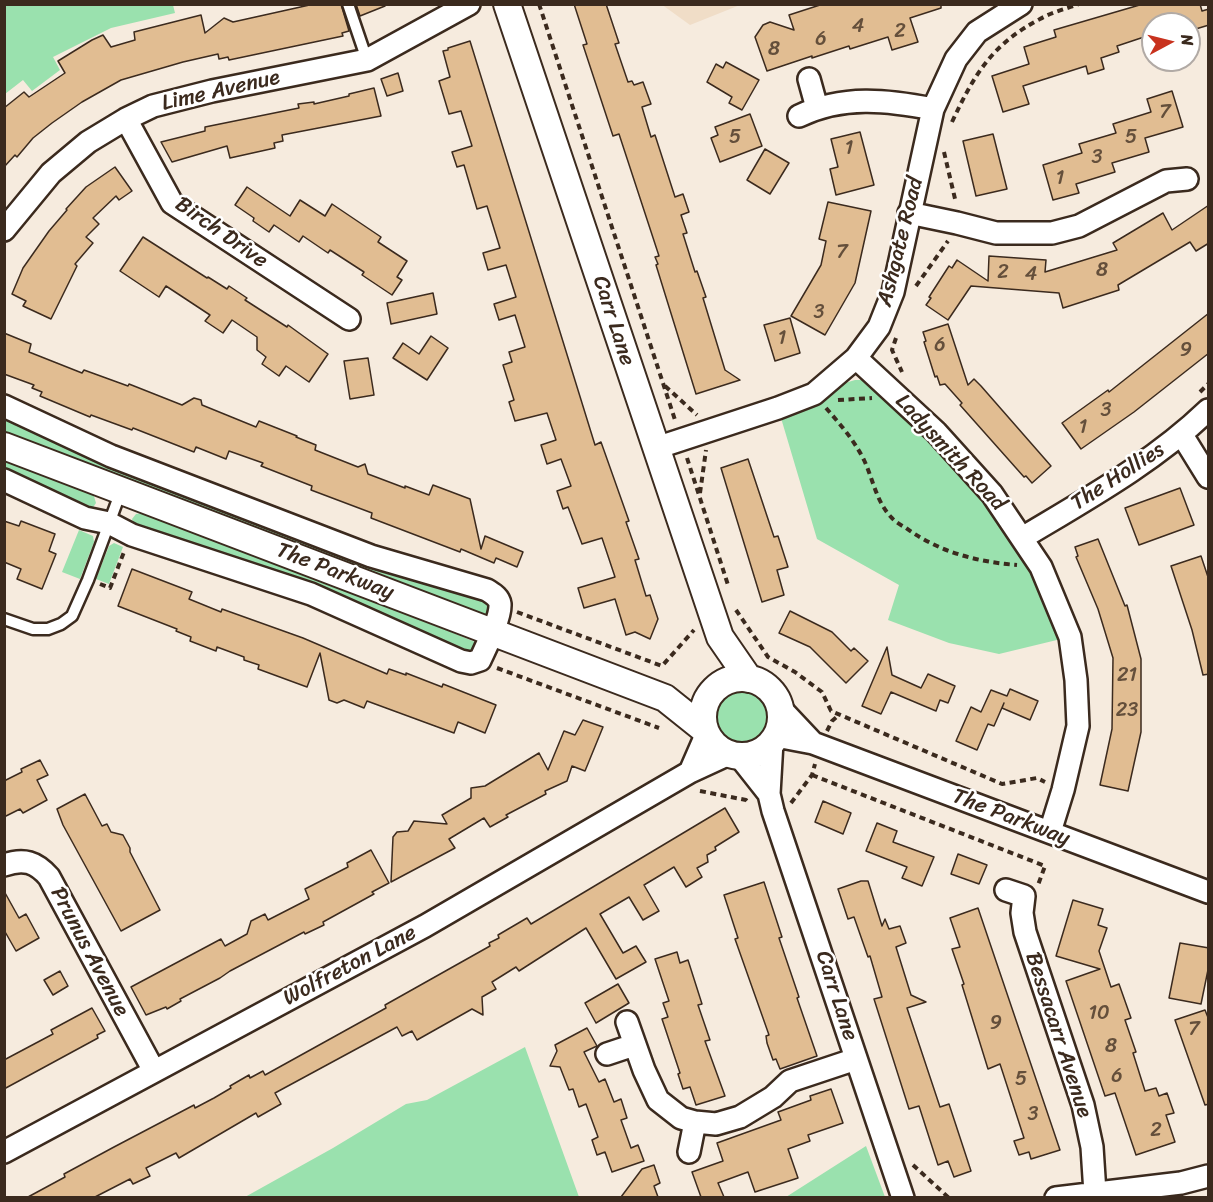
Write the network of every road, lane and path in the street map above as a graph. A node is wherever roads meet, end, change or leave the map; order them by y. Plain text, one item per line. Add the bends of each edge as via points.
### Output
1 (348, 4) edge
2 (469, 4) edge
3 (507, 4) edge
4 (539, 4) edge
5 (1021, 4) edge
6 (1079, 4) edge
7 (367, 60) junction
8 (809, 79) dead end
9 (933, 109) junction
10 (126, 119) junction
11 (948, 130) dead end
12 (943, 149) dead end
13 (1187, 179) dead end
14 (909, 213) junction
15 (958, 213) dead end
16 (4, 230) edge
17 (950, 239) dead end
18 (913, 290) dead end
19 (349, 319) dead end
20 (899, 330) dead end
21 (856, 358) junction
22 (907, 377) dead end
23 (1209, 384) edge
24 (664, 385) junction
25 (814, 394) junction
26 (873, 398) dead end
27 (837, 400) dead end
28 (1204, 401) edge
29 (4, 406) edge
30 (707, 411) dead end
31 (696, 414) junction
32 (699, 422) dead end
33 (676, 424) dead end
34 (1182, 435) junction
35 (704, 444) dead end
36 (4, 446) edge
37 (656, 448) junction
38 (686, 455) dead end
39 (1209, 477) edge
40 (4, 480) edge
41 (121, 490) junction
42 (699, 495) junction
43 (109, 523) junction
44 (132, 535) junction
45 (1022, 537) junction
46 (1041, 567) junction
47 (88, 580) junction
48 (728, 585) dead end
49 (500, 605) junction
50 (735, 608) dead end
51 (4, 619) edge
52 (711, 630) junction
53 (492, 633) junction
54 (480, 660) junction
55 (749, 679) junction
56 (714, 691) junction
57 (665, 698) junction
58 (780, 710) junction
59 (839, 715) junction
60 (659, 728) dead end
61 (706, 732) junction
62 (774, 740) junction
63 (818, 745) junction
64 (734, 755) junction
65 (690, 772) junction
66 (812, 776) junction
67 (1063, 790) junction
68 (769, 794) junction
69 (790, 805) dead end
70 (1050, 832) junction
71 (4, 865) edge
72 (1037, 888) dead end
73 (1006, 890) dead end
74 (1209, 892) edge
75 (627, 1022) dead end
76 (634, 1045) junction
77 (607, 1054) dead end
78 (856, 1059) junction
79 (154, 1071) junction
80 (695, 1122) junction
81 (4, 1152) edge
82 (688, 1152) dead end
83 (1209, 1176) edge
84 (1095, 1193) junction
85 (903, 1197) edge
86 (1056, 1197) edge

1 - 7 lane
2 - 7 street, Lime Avenue
3 - 37 street, Carr Lane
4 - 24 path
5 - 9 street, Ashgate Road via 977,32 956,59
6 - 11 path via 1041,18 1014,34 988,59 970,83
7 - 10 street, Lime Avenue via 202,94 153,106
8 - 9 street via 808,112 884,100
9 - 14 street, Ashgate Road
10 - 16 street, Lime Avenue via 87,142 51,173
10 - 19 street, Birch Drive via 172,203
12 - 15 path
13 - 14 street via 1166,181 1078,226 1052,233 996,233
14 - 21 street, Ashgate Road via 893,292 879,327
17 - 18 path
20 - 22 path via 892,350
21 - 25 street, Ashgate Road
21 - 45 street, Ladysmith Road via 936,432 992,494
23 - 28 path
24 - 31 path
24 - 33 path
25 - 37 street, Ashgate Road
25 - 46 path via 851,438 891,518 913,534 974,560
26 - 27 path
28 - 34 street, The Hollies
29 - 49 street via 111,456 371,556 487,590
30 - 31 path
31 - 32 path
34 - 39 street
34 - 45 street, The Hollies via 1108,486
35 - 42 path
36 - 41 street, The Parkway
37 - 52 street, Carr Lane
38 - 42 path
40 - 43 street via 85,518
41 - 43 lane
41 - 53 street, The Parkway
42 - 48 path
43 - 44 street
43 - 47 lane
44 - 47 path via 110,588
44 - 54 street via 311,594 461,661
45 - 46 street, Ladysmith Road
46 - 67 street, Ladysmith Road via 1070,637 1076,680 1078,726
47 - 51 lane via 72,616 61,624 33,629
49 - 52 path via 662,666
49 - 53 street
50 - 59 path via 768,657 822,692 831,711
52 - 55 street, Carr Lane
52 - 56 street, Carr Lane
53 - 54 street
53 - 57 street, The Parkway
54 - 60 path
55 - 56 street via 726,681
55 - 58 street, Carr Lane via 769,689
56 - 57 street, The Parkway
56 - 61 street, Carr Lane via 705,706
57 - 61 street, The Parkway
58 - 62 street, Carr Lane via 781,722
58 - 63 street, The Parkway
59 - 63 path via 831,721
59 - 67 path via 1002,784 1037,778
61 - 64 street, Carr Lane via 719,749
61 - 65 street
62 - 63 street, The Parkway
62 - 64 street via 753,755
62 - 68 street, Carr Lane
63 - 66 path
63 - 70 street, The Parkway
64 - 65 street, Wolfreton Lane
64 - 68 street, Carr Lane
65 - 79 street, Wolfreton Lane via 425,926
66 - 69 path
66 - 72 path via 1045,866
67 - 70 street, Ladysmith Road
68 - 78 street, Carr Lane
70 - 74 street, The Parkway
71 - 79 street, Prunus Avenue via 30,862 49,877
73 - 84 street, Bessacarr Avenue via 1024,896 1024,932 1083,1105 1092,1147
75 - 76 street
76 - 77 street
76 - 80 street via 658,1100 681,1118
78 - 80 street via 790,1081 773,1097 740,1117 716,1124
78 - 85 street, Carr Lane
79 - 81 street, Wolfreton Lane
80 - 82 street
83 - 84 street
84 - 86 street

